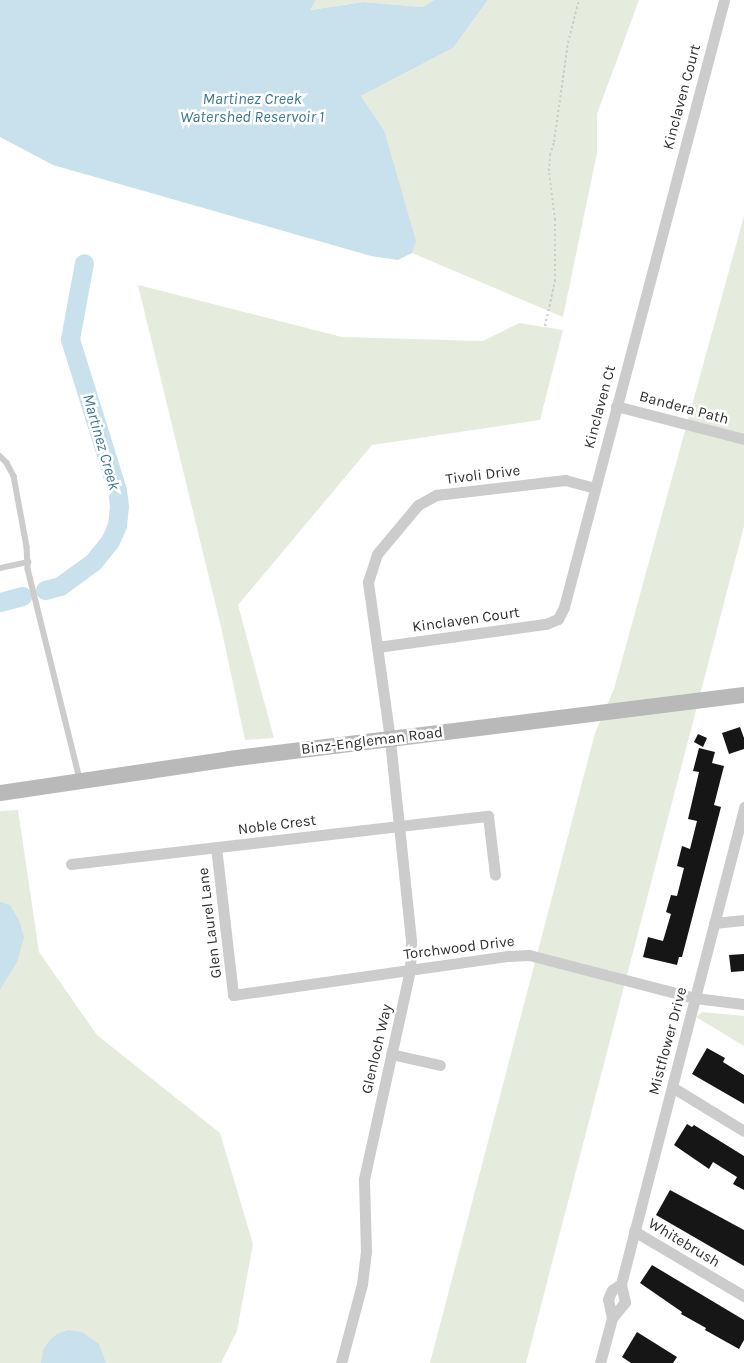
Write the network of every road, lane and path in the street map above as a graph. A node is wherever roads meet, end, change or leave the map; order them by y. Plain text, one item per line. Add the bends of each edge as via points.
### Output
1 (579, 0) edge
2 (724, 0) edge
3 (670, 202) joint
4 (545, 326) dead end
5 (616, 406) junction
6 (744, 439) edge
7 (0, 456) edge
8 (594, 488) junction
9 (28, 562) junction
10 (0, 568) edge
11 (558, 619) joint
12 (377, 647) junction
13 (744, 695) edge
14 (390, 739) junction
15 (80, 781) junction
16 (0, 792) edge
17 (744, 807) edge
18 (399, 826) junction
19 (216, 847) junction
20 (71, 864) dead end
21 (495, 875) dead end
22 (744, 920) edge
23 (714, 923) junction
24 (410, 970) junction
25 (233, 995) joint
26 (695, 998) junction
27 (744, 1004) edge
28 (391, 1054) junction
29 (440, 1065) dead end
30 (672, 1088) junction
31 (744, 1131) edge
32 (634, 1231) junction
33 (621, 1284) junction
34 (744, 1296) edge
35 (612, 1318) junction
36 (341, 1363) edge
37 (600, 1363) edge

1 - 4 path via 568,43 550,155 555,280
2 - 3 street, Kinclaven Court
3 - 5 street, Kinclaven Ct
5 - 6 street, Bandera Path
5 - 8 street, Kinclaven Ct
7 - 9 lane via 14,476
8 - 11 street, Kinclaven Ct via 564,607
8 - 12 street, Tivoli Drive via 565,480 436,496 418,505 376,554 368,582
9 - 10 lane
9 - 15 lane
11 - 12 street, Kinclaven Court via 546,624
12 - 14 street, Tivoli Drive
13 - 14 street, Binz-Engleman Road
14 - 15 street, Binz-Engleman Road
14 - 18 street, Glenloch Way
15 - 16 street, Binz-Engleman Road
17 - 23 street, Mistflower Drive
18 - 19 street, Noble Crest
18 - 21 street, Noble Crest via 488,816
18 - 24 street, Glenloch Way via 411,940
19 - 20 street, Noble Crest
19 - 25 street, Glen Laurel Lane
22 - 23 street
23 - 26 street, Mistflower Drive
24 - 25 street, Torchwood Drive
24 - 26 street, Torchwood Drive via 529,955
24 - 28 street, Glenloch Way
26 - 27 street, Torchwood Drive
26 - 30 street, Mistflower Drive
28 - 29 street
28 - 36 street, Glenloch Way via 364,1179 366,1252 362,1284
30 - 31 street
30 - 32 street, Mistflower Drive
32 - 33 street, Mistflower Drive
32 - 34 street, Whitebrush
33 - 35 street, Mistflower Drive via 625,1302
33 - 35 street, Mistflower Drive via 612,1290 608,1299
35 - 37 street, Mistflower Drive

